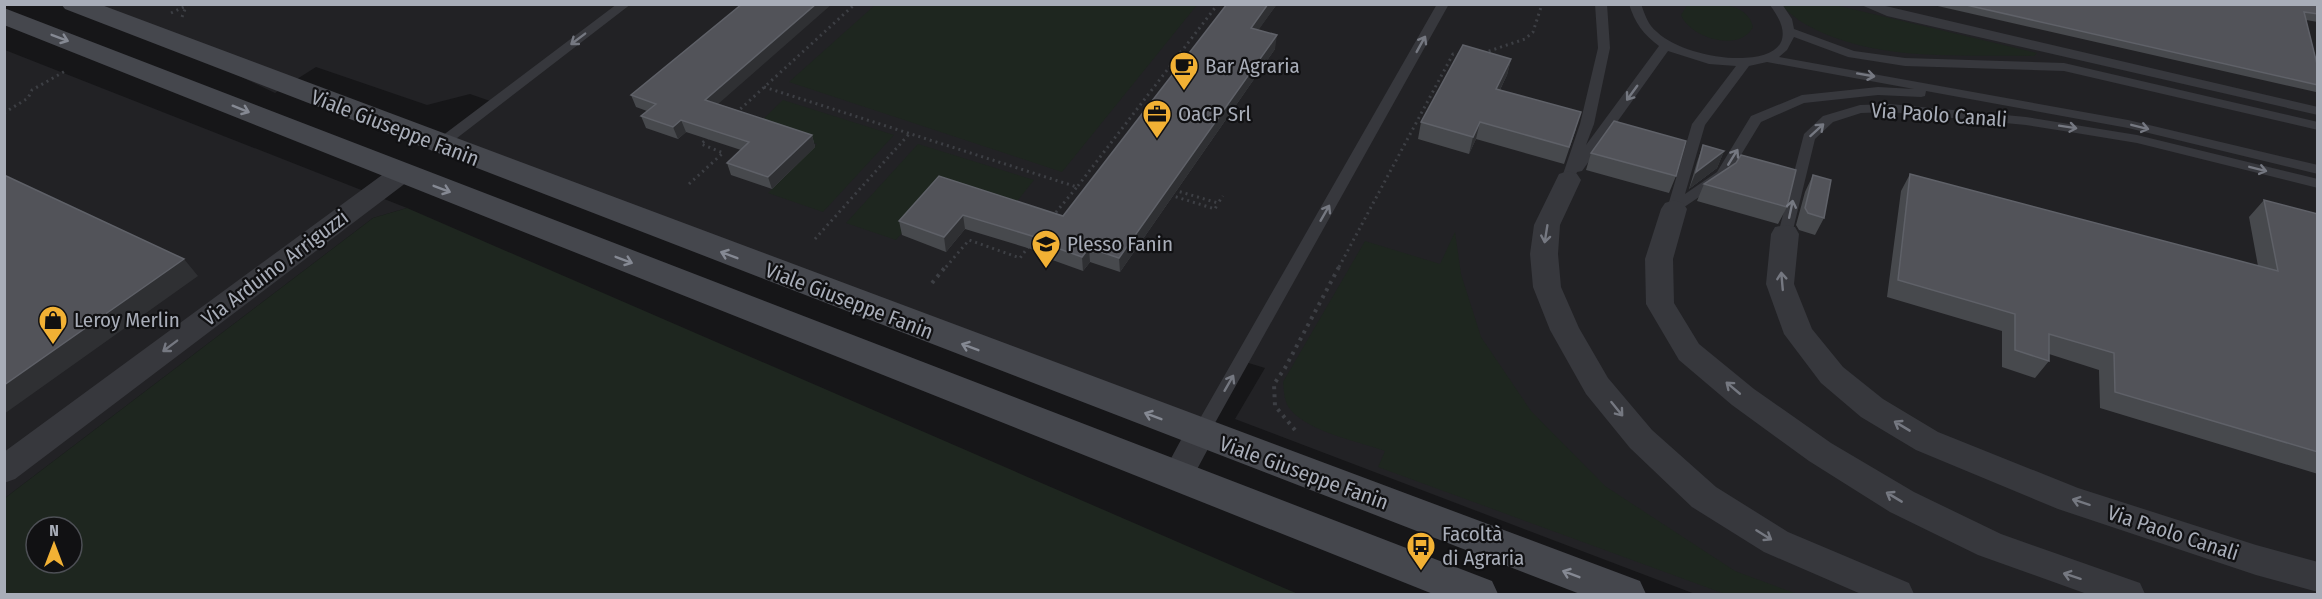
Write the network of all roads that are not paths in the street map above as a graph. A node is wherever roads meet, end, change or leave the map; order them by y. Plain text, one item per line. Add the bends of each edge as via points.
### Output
1 (74, 4) edge
2 (625, 4) edge
3 (1443, 4) edge
4 (1601, 4) edge
5 (1635, 4) edge
6 (1775, 4) edge
7 (1865, 4) edge
8 (5, 16) edge
9 (1790, 31) junction
10 (1666, 45) junction
11 (1767, 58) junction
12 (1746, 62) junction
13 (2318, 111) edge
14 (2026, 121) junction
15 (2318, 126) edge
16 (439, 145) junction
17 (2318, 170) edge
18 (402, 173) junction
19 (1568, 180) junction
20 (2318, 184) edge
21 (1674, 209) junction
22 (1785, 234) joint
23 (1200, 434) junction
24 (4, 470) edge
25 (1177, 477) junction
26 (2318, 578) edge
27 (1479, 594) edge
28 (1626, 594) edge
29 (1897, 594) edge
30 (2128, 594) edge

1 - 16 main road, Viale Giuseppe Fanin
2 -> 16 lane
23 -> 3 lane
4 - 19 lane via 1604,48 1587,124
5 - 10 lane via 1636,17 1647,32
6 - 9 lane via 1790,24
7 - 13 lane
8 -> 18 main road, Viale Giuseppe Fanin
9 - 11 lane via 1782,49
9 - 15 lane via 1852,54 1905,62 2064,66
10 - 12 lane via 1719,62
10 -> 19 lane
11 - 12 lane
11 -> 17 lane via 2128,124
12 - 21 lane via 1699,124
14 -> 20 lane, Via Paolo Canali via 2137,139
21 -> 14 lane via 1722,175 1756,119 1802,99 1878,91 1946,94
22 -> 14 lane, Via Paolo Canali via 1809,137 1828,119 1860,109 1890,108
23 -> 16 main road, Viale Giuseppe Fanin
18 -> 24 street, Via Arduino Arriguzzi
18 -> 25 main road, Viale Giuseppe Fanin
19 -> 29 street via 1547,225 1547,287 1565,330 1597,386 1641,439 1704,497 1776,542
30 -> 21 street via 1990,545 1902,502 1820,452 1743,397 1689,352 1660,304 1659,259
26 -> 22 street, Via Paolo Canali via 2070,499 1927,441 1872,408 1832,375 1799,334 1780,284
23 - 25 street
28 -> 23 main road, Viale Giuseppe Fanin
25 - 27 main road, Viale Giuseppe Fanin

